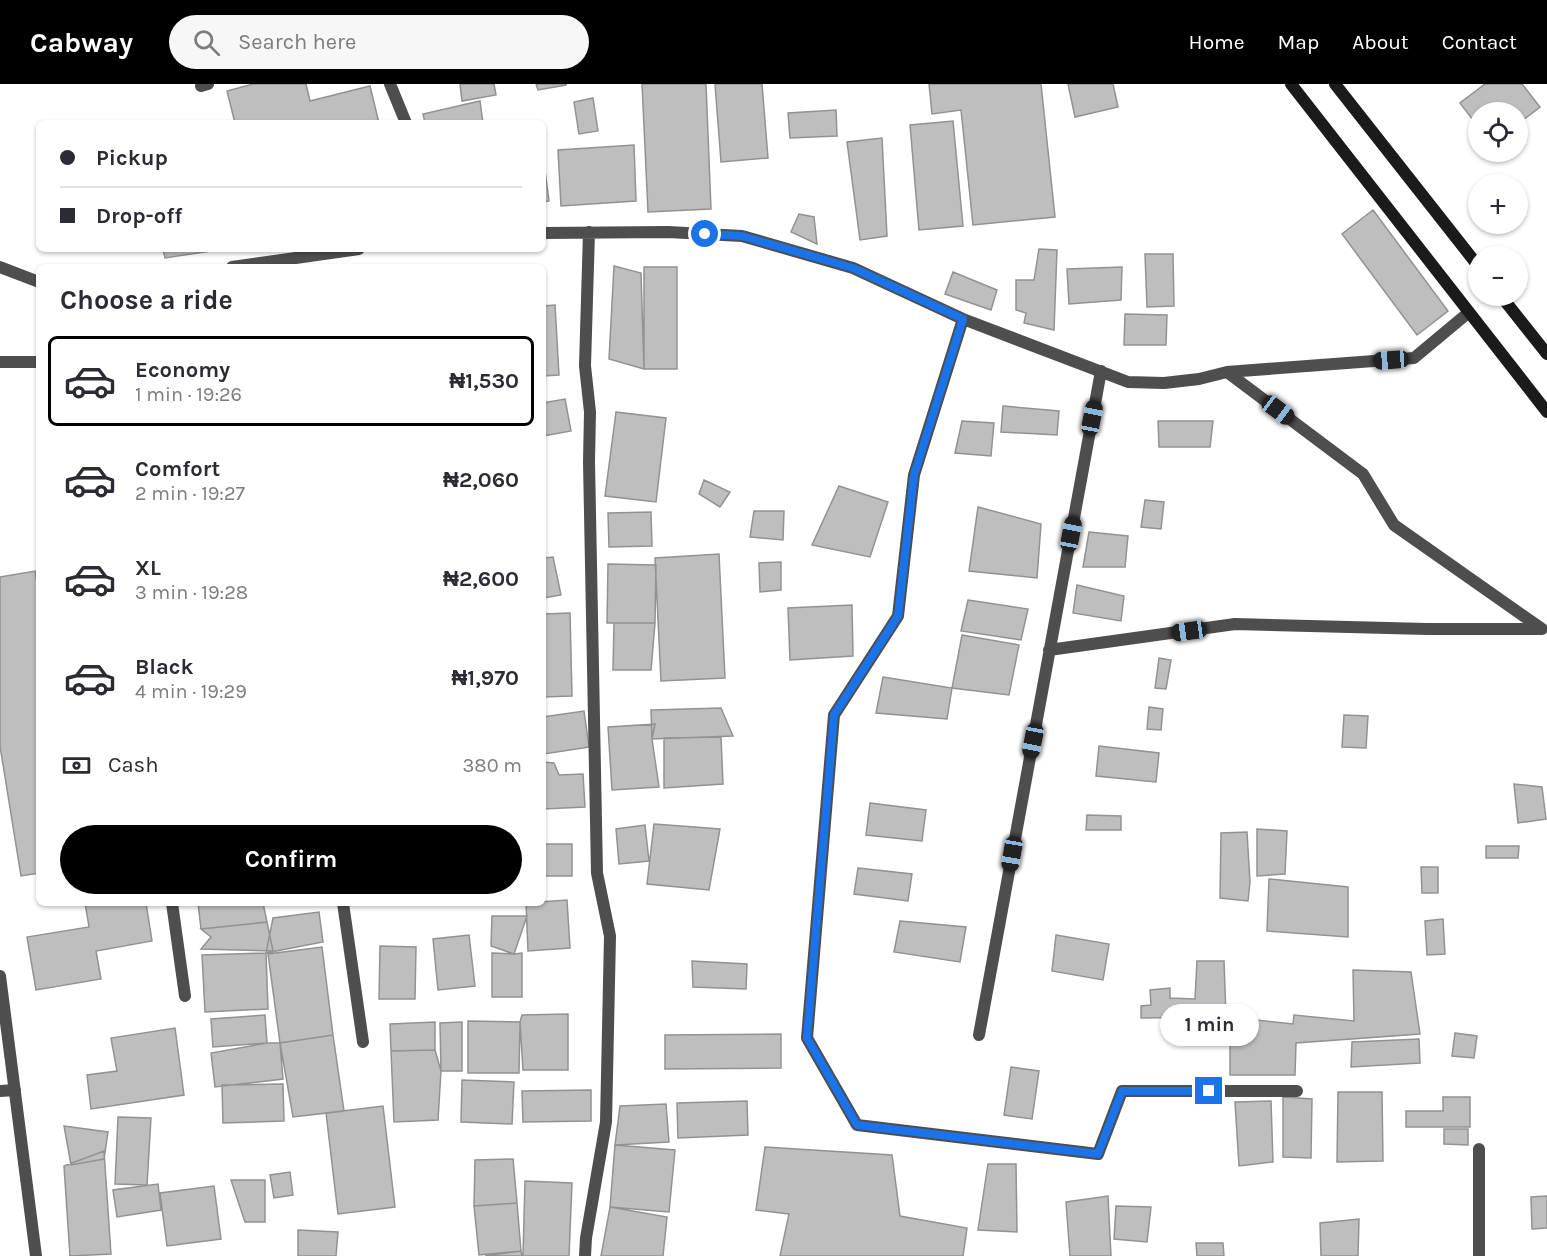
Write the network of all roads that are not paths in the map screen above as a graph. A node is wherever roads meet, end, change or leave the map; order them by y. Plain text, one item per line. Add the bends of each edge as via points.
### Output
1 (390, 84) edge
2 (1291, 84) edge
3 (1335, 84) edge
4 (405, 120) edge
5 (589, 232) junction
6 (546, 233) edge
7 (340, 252) edge
8 (1468, 253) edge
9 (265, 264) edge
10 (0, 267) edge
11 (36, 281) edge
12 (1509, 306) edge
13 (1468, 313) junction
14 (963, 319) junction
15 (1547, 354) edge
16 (0, 362) edge
17 (36, 362) edge
18 (1101, 371) junction
19 (1227, 372) junction
20 (1547, 412) edge
21 (1049, 650) junction
22 (172, 906) edge
23 (343, 906) edge
24 (0, 976) edge
25 (185, 996) dead end
26 (979, 1035) dead end
27 (363, 1042) dead end
28 (15, 1090) junction
29 (0, 1091) edge
30 (1297, 1092) dead end
31 (1479, 1149) dead end
32 (36, 1256) edge
33 (585, 1256) edge
34 (1479, 1256) edge

1 - 4 street
2 - 13 main road
3 - 8 main road
5 - 6 street
5 - 14 street via 742,236 853,268
5 - 33 street via 585,366 590,412 597,873 610,936 606,1122
7 - 9 street
10 - 11 street
12 - 15 main road
13 - 19 street via 1414,358
13 - 20 main road
14 - 18 street
14 - 30 street via 914,475 898,616 834,715 807,1038 857,1125 1098,1154 1122,1091
16 - 17 street
18 - 19 street via 1128,382 1164,383
18 - 21 street
19 - 21 street via 1363,474 1394,525 1542,629 1235,624
21 - 26 street
22 - 25 street
23 - 27 street
24 - 28 street
28 - 29 street
28 - 32 street
31 - 34 street

